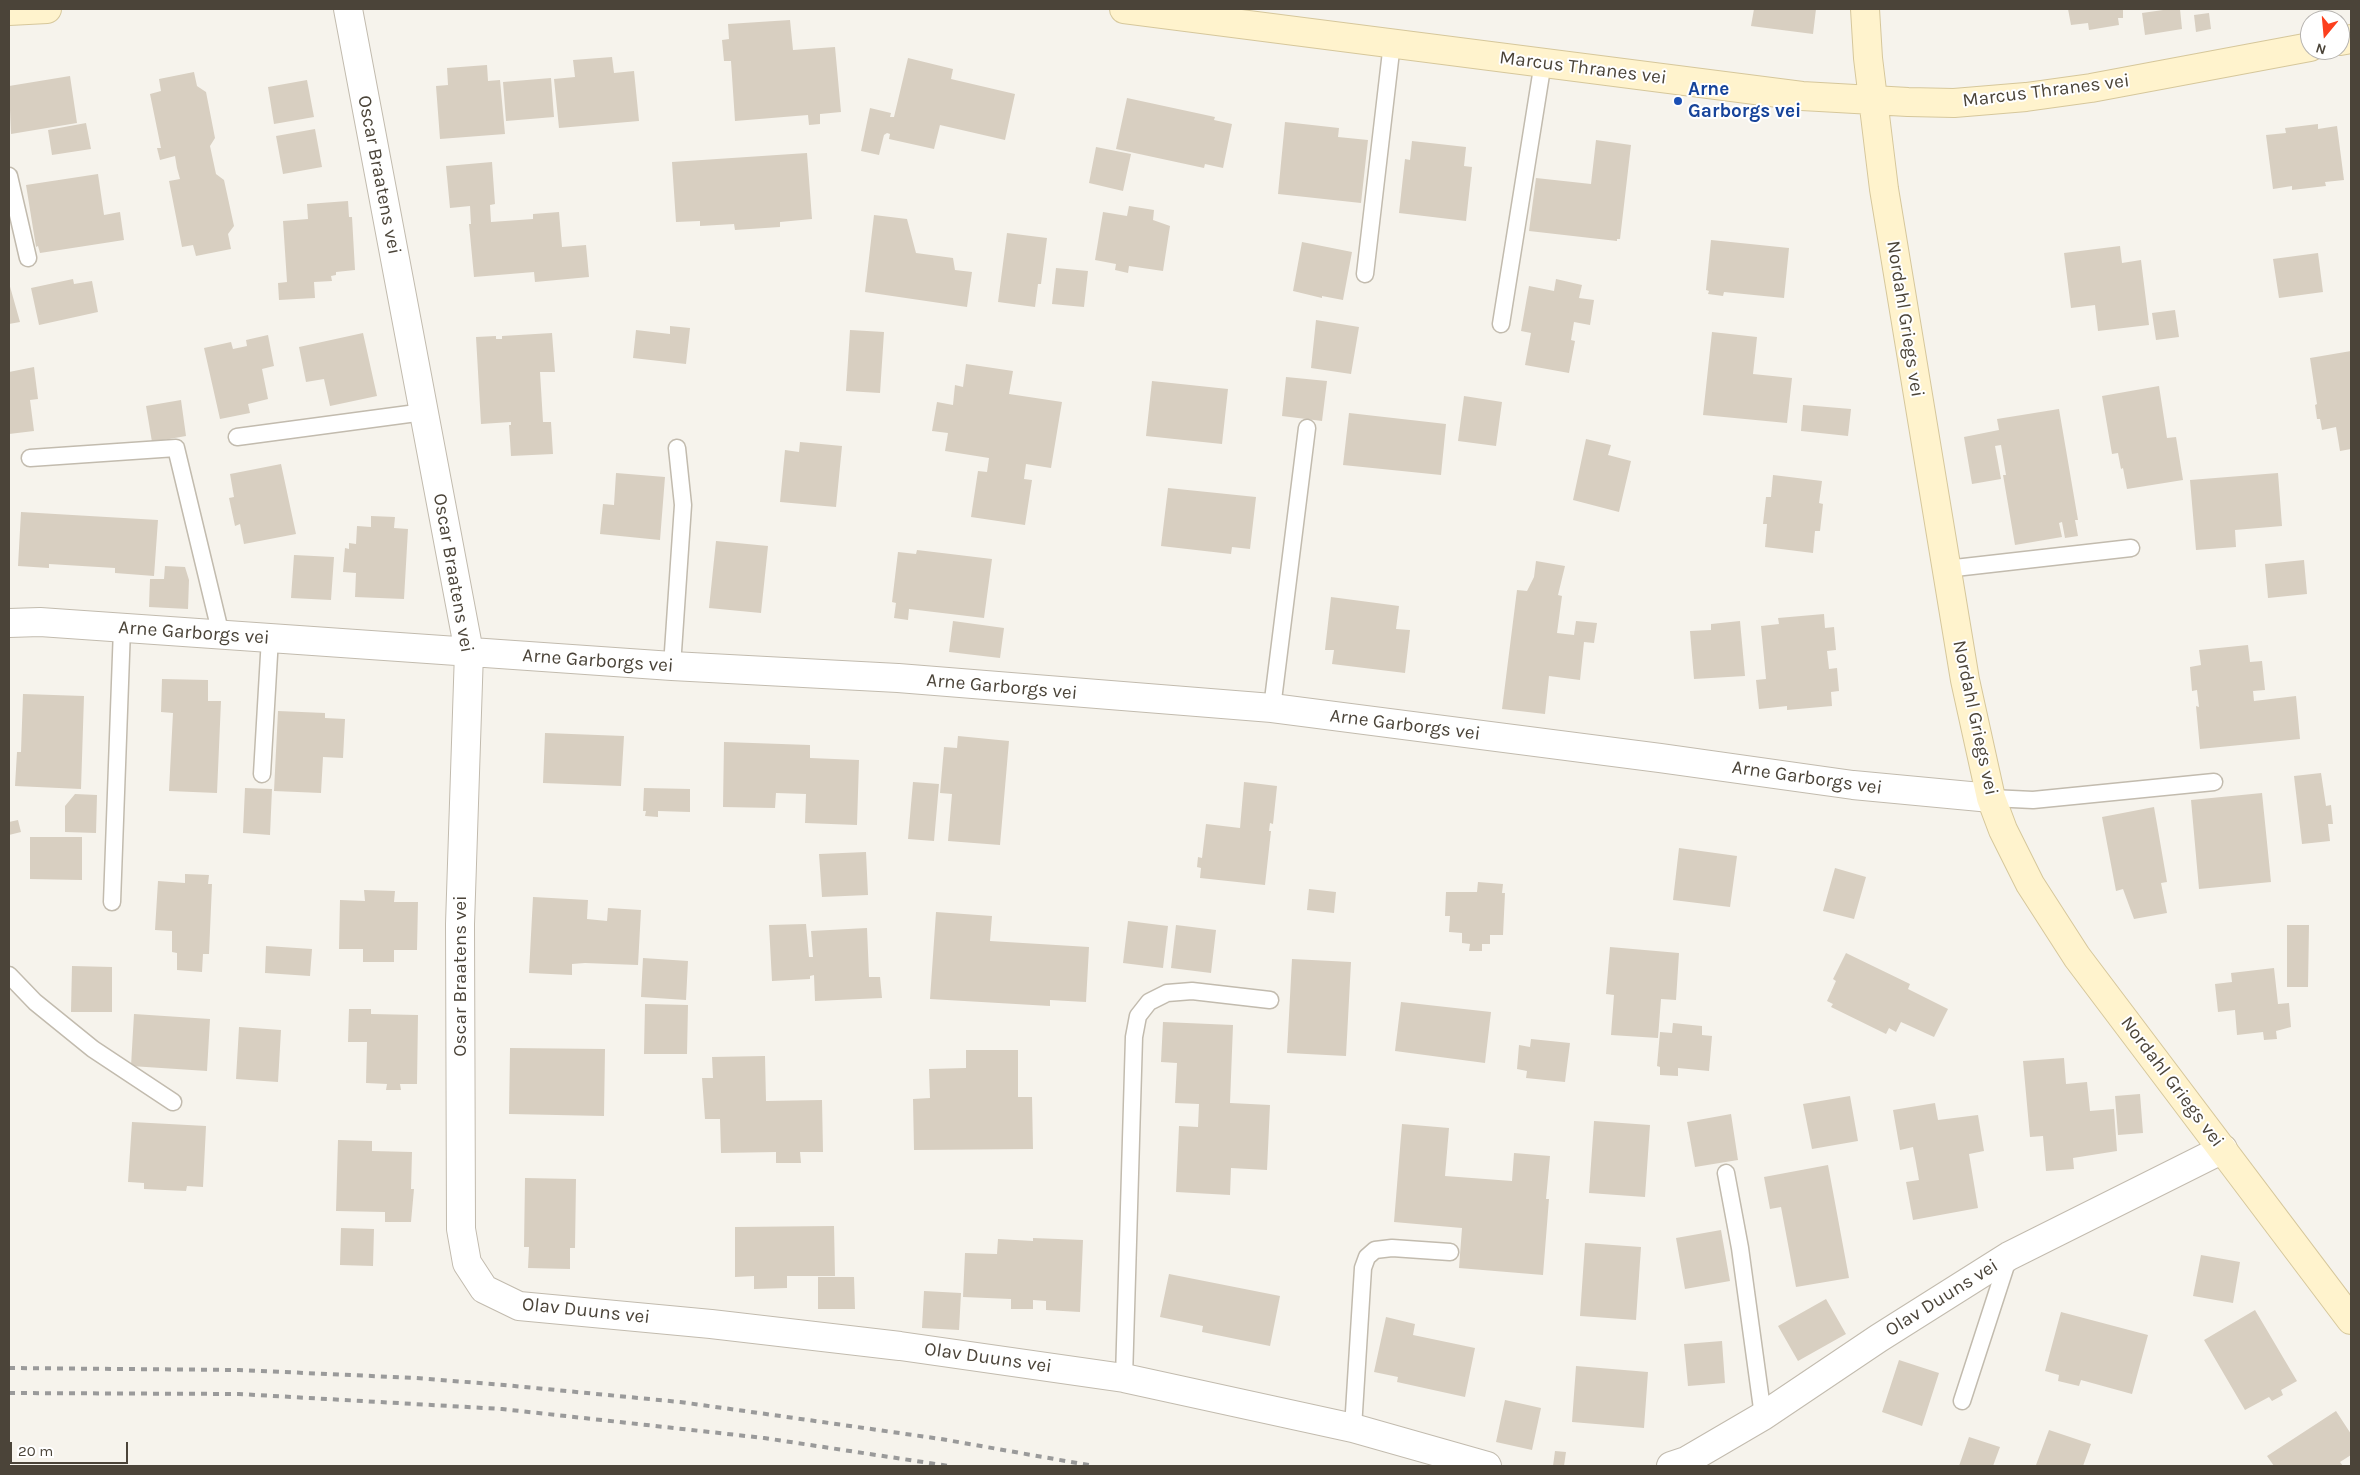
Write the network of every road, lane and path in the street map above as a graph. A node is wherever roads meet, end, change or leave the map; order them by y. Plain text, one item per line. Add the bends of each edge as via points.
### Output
1 (47, 9) edge
2 (348, 9) edge
3 (1124, 9) edge
4 (1865, 9) edge
5 (9, 11) edge
6 (1392, 43) junction
7 (2300, 49) edge
8 (1543, 62) junction
9 (1874, 100) junction
10 (9, 176) edge
11 (28, 258) dead end
12 (1365, 274) dead end
13 (1502, 324) dead end
14 (424, 412) junction
15 (1307, 428) dead end
16 (237, 437) dead end
17 (677, 448) dead end
18 (30, 458) dead end
19 (2131, 548) dead end
20 (1946, 569) junction
21 (9, 623) edge
22 (122, 628) junction
23 (221, 635) junction
24 (270, 638) junction
25 (469, 652) junction
26 (672, 666) junction
27 (1272, 708) junction
28 (262, 774) dead end
29 (2214, 782) dead end
30 (1991, 798) junction
31 (112, 902) dead end
32 (9, 975) edge
33 (1270, 1000) dead end
34 (173, 1102) dead end
35 (2223, 1148) junction
36 (1726, 1173) dead end
37 (1450, 1252) dead end
38 (2009, 1256) junction
39 (484, 1290) joint
40 (2351, 1320) edge
41 (1124, 1378) junction
42 (1962, 1401) dead end
43 (1763, 1416) junction
44 (1353, 1428) junction
45 (1487, 1466) edge
46 (1671, 1466) edge

1 - 5 main road
2 - 14 street, Oscar Braatens vei
3 - 6 main road, Marcus Thranes vei
4 - 9 main road, Nordahl Griegs vei
6 - 8 main road, Marcus Thranes vei
6 - 12 lane
7 - 9 main road, Marcus Thranes vei via 2026,97 1954,103
8 - 9 main road, Marcus Thranes vei via 1802,96
8 - 13 lane
9 - 20 main road, Nordahl Griegs vei via 1884,189
10 - 11 lane
14 - 16 lane
14 - 25 street, Oscar Braatens vei
15 - 27 lane
17 - 26 lane via 683,505
18 - 23 lane via 176,448
19 - 20 lane
20 - 30 main road, Nordahl Griegs vei via 1973,720
21 - 22 street, Arne Garborgs vei
22 - 23 street, Arne Garborgs vei
22 - 31 lane
23 - 24 street, Arne Garborgs vei
24 - 25 street, Arne Garborgs vei
24 - 28 lane
25 - 26 street, Arne Garborgs vei
25 - 39 street, Oscar Braatens vei via 460,924 461,1230 467,1263
26 - 27 street, Arne Garborgs vei via 898,678
27 - 30 street, Arne Garborgs vei via 1853,785
29 - 30 lane via 2033,800
30 - 35 main road, Nordahl Griegs vei via 2025,875 2077,957
32 - 34 lane via 35,1002 93,1049
33 - 41 lane via 1192,991 1167,993 1149,1002 1138,1016 1134,1037
35 - 38 street, Olav Duuns vei
35 - 40 main road, Nordahl Griegs vei
36 - 43 lane via 1740,1248
37 - 44 lane via 1392,1248 1375,1250 1367,1257 1363,1268
38 - 42 lane
38 - 43 street, Olav Duuns vei
39 - 41 street, Olav Duuns vei via 519,1306 900,1346
41 - 44 street, Olav Duuns vei
43 - 46 street, Olav Duuns vei via 1686,1461
44 - 45 street, Olav Duuns vei

